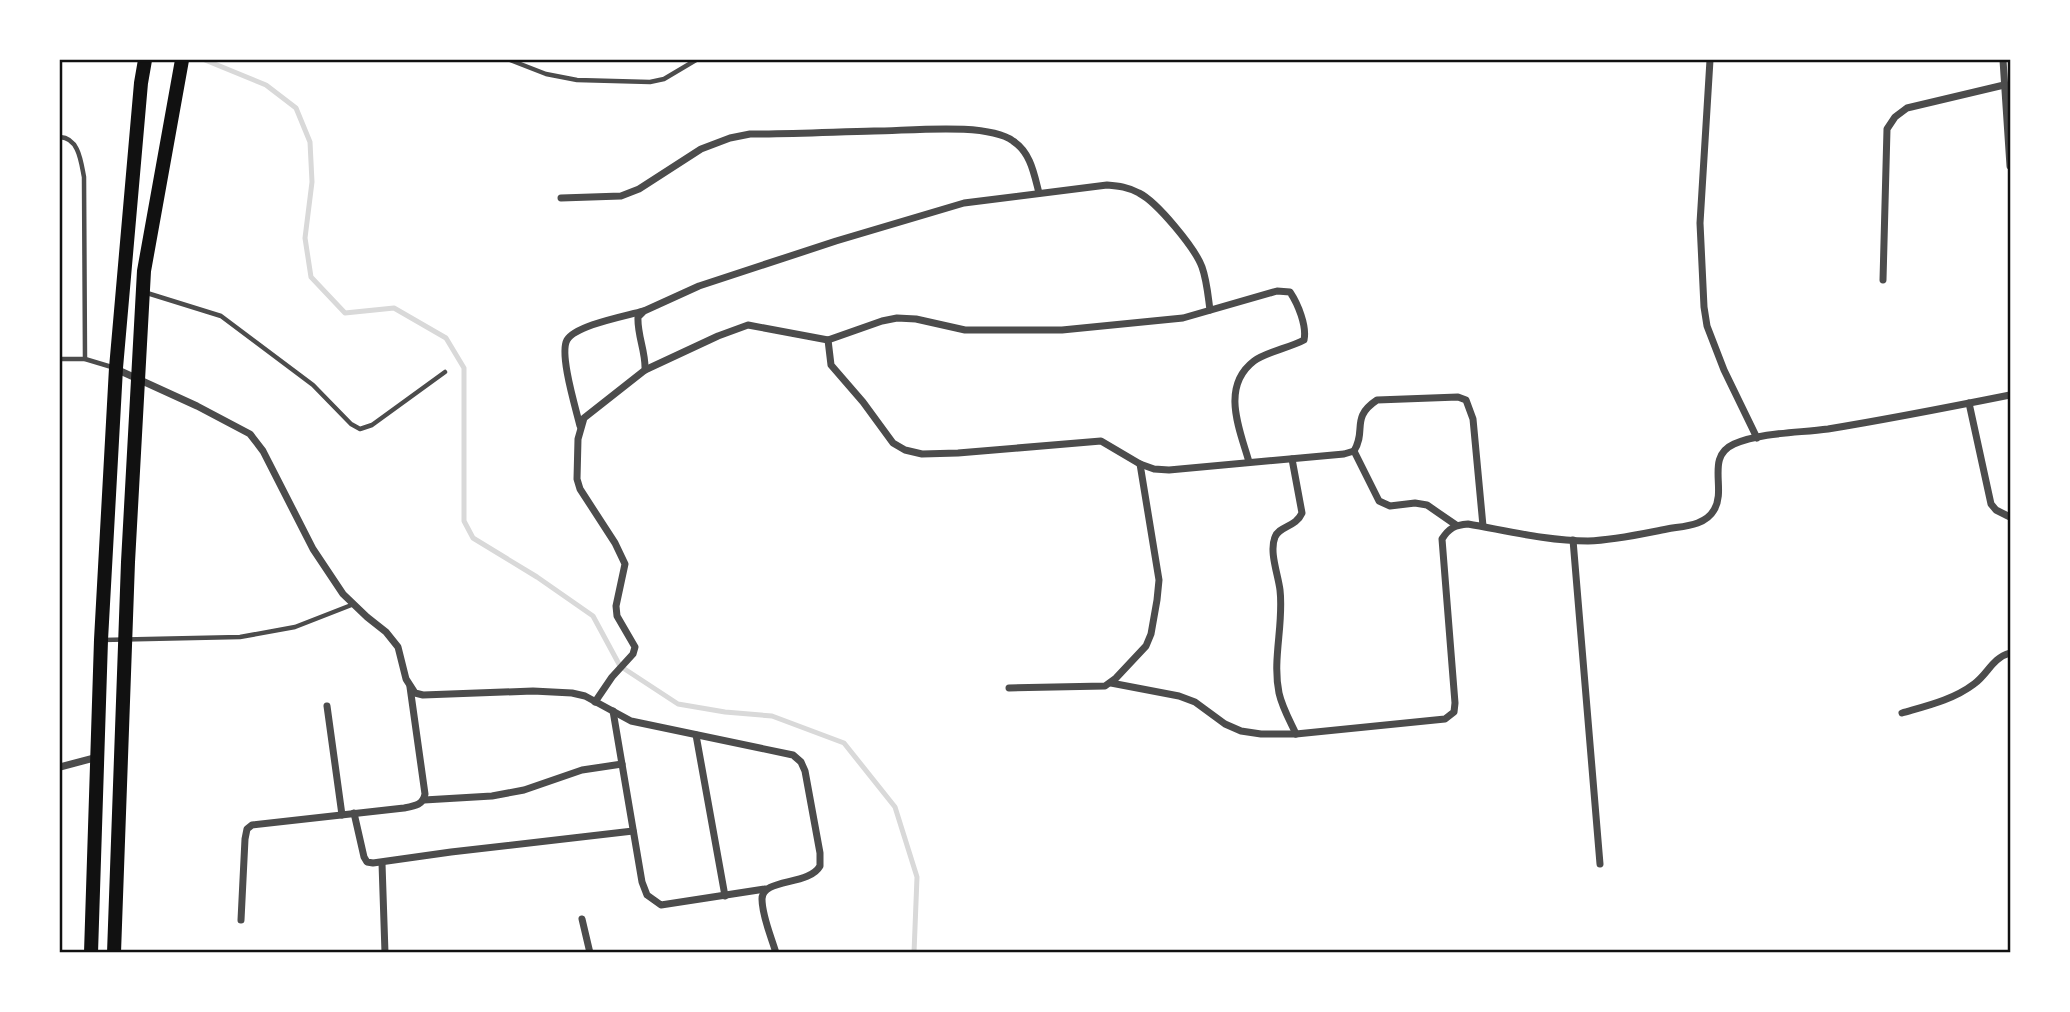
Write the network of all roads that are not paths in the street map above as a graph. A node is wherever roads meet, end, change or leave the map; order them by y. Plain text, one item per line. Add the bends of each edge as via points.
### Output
1 (145, 60) edge
2 (182, 60) edge
3 (510, 60) edge
4 (696, 60) edge
5 (1710, 60) edge
6 (2003, 60) edge
7 (2004, 85) junction
8 (60, 137) edge
9 (2011, 166) edge
10 (1039, 193) junction
11 (561, 198) dead end
12 (1883, 280) dead end
13 (142, 292) junction
14 (1210, 310) junction
15 (644, 311) junction
16 (828, 340) junction
17 (60, 359) edge
18 (85, 359) junction
19 (116, 368) junction
20 (645, 370) junction
21 (445, 372) dead end
22 (138, 378) junction
23 (2011, 394) edge
24 (1969, 403) junction
25 (580, 427) junction
26 (1757, 438) junction
27 (1354, 451) junction
28 (1292, 459) junction
29 (1249, 462) junction
30 (1140, 464) junction
31 (2011, 517) edge
32 (1456, 525) junction
33 (1483, 526) junction
34 (1573, 540) junction
35 (354, 604) junction
36 (125, 639) junction
37 (101, 640) junction
38 (2011, 653) edge
39 (1111, 683) junction
40 (410, 687) junction
41 (1009, 688) dead end
42 (595, 702) junction
43 (327, 706) dead end
44 (612, 711) junction
45 (1902, 713) dead end
46 (1296, 734) junction
47 (696, 735) junction
48 (98, 758) junction
49 (622, 764) junction
50 (60, 768) edge
51 (424, 800) junction
52 (354, 813) junction
53 (342, 814) junction
54 (633, 831) junction
55 (382, 863) junction
56 (1600, 864) dead end
57 (765, 889) junction
58 (725, 896) junction
59 (582, 919) dead end
60 (241, 920) dead end
61 (92, 953) edge
62 (114, 953) edge
63 (385, 953) edge
64 (590, 953) edge
65 (776, 953) edge

1 - 19 main road
2 - 13 main road
3 - 4 lane via 546,74 624,82 664,79
5 - 26 street via 1700,223 1704,307 1720,359
6 - 7 street
7 - 9 street
7 - 12 street via 1907,108 1887,129
8 - 18 lane via 73,142 84,177
10 - 11 street via 1031,163 1012,139 957,129 750,134 701,149 621,196
10 - 14 street via 1107,185 1142,194 1195,253
10 - 15 street via 964,204 836,241 699,286
13 - 21 lane via 221,316 313,385 360,429
13 - 22 main road
14 - 16 street via 1183,318 1062,330 965,330 898,318
14 - 29 street via 1277,291 1290,292 1305,333 1304,340 1295,345 1254,361 1234,391
15 - 20 street via 637,327
15 - 25 street via 572,334 567,341 566,360
16 - 20 street via 748,326
16 - 30 street via 831,365 893,443 905,450 958,453 1101,441
17 - 18 lane
18 - 19 lane
19 - 22 street
19 - 37 main road
20 - 25 street via 593,409
22 - 35 street via 250,434 264,452 313,549
22 - 36 main road
23 - 24 street
24 - 26 street
24 - 31 street via 1991,504
25 - 42 street via 577,479 625,564 617,616 635,647
26 - 34 street via 1733,445 1718,460 1718,503 1706,519 1610,540
27 - 28 street
27 - 32 street via 1379,501 1390,506 1427,505
27 - 33 street via 1363,413 1377,400 1466,400 1473,419
28 - 29 street
28 - 46 street via 1302,513 1298,521 1278,531 1273,550 1281,609 1278,685
29 - 30 street via 1169,470
30 - 39 street via 1159,580 1157,600 1146,646
32 - 33 street
32 - 46 street via 1441,539 1454,712 1445,719 1426,722
33 - 34 street
34 - 56 street
35 - 36 lane via 295,627 240,638
35 - 40 street via 398,647
36 - 37 lane
36 - 62 main road
37 - 48 main road
38 - 45 street via 1997,659 1973,685 1941,702
39 - 41 street
39 - 46 street via 1179,696 1241,731
40 - 42 street via 423,695 572,693
40 - 51 street
42 - 44 street
43 - 53 street
44 - 47 street via 631,721
44 - 49 street
47 - 57 street via 782,751 801,762 820,866 810,877
47 - 58 street
48 - 50 street
48 - 61 main road
49 - 51 street via 582,770 492,796
49 - 54 street
51 - 52 street via 404,808
52 - 53 street
52 - 55 street via 364,857 367,862
53 - 60 street via 259,823 247,830
54 - 55 street
54 - 58 street via 642,881 653,902 678,904
55 - 63 street
57 - 58 street
57 - 65 street via 762,903
59 - 64 street

